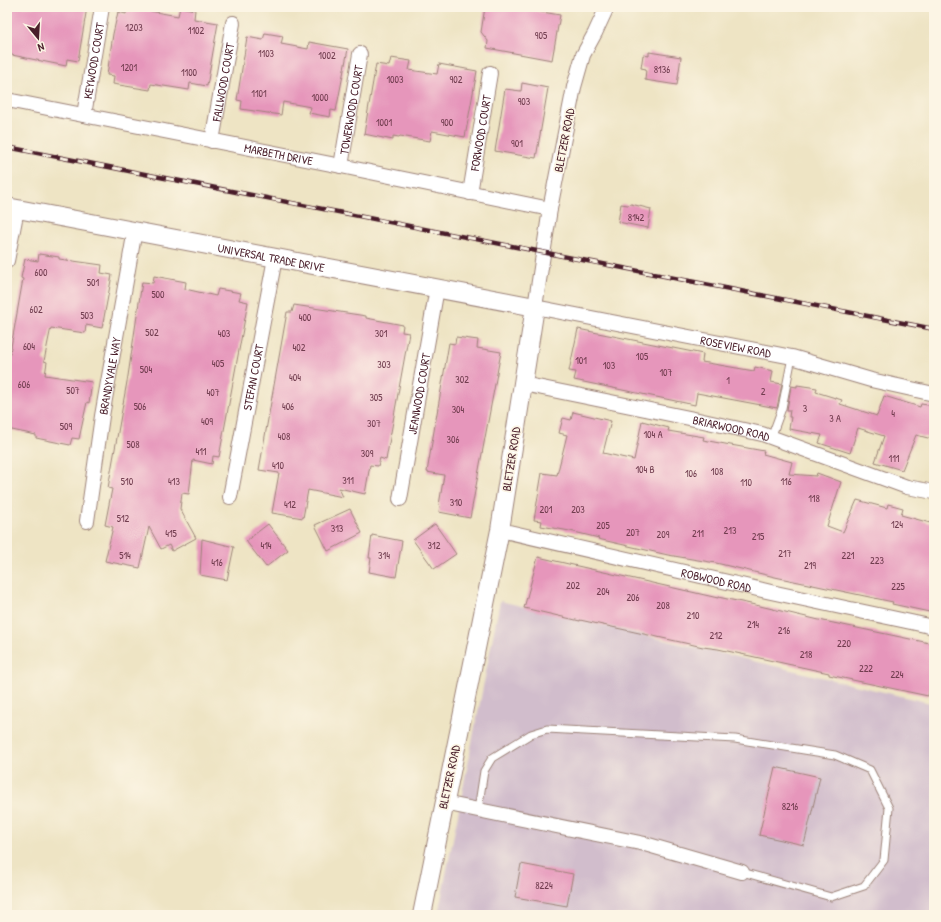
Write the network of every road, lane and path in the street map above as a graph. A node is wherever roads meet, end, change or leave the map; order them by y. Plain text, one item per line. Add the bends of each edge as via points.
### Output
1 (102, 7) edge
2 (607, 7) edge
3 (233, 23) dead end
4 (360, 54) dead end
5 (490, 73) dead end
6 (7, 100) edge
7 (84, 115) junction
8 (212, 141) junction
9 (341, 166) junction
10 (470, 193) junction
11 (12, 208) edge
12 (550, 209) junction
13 (135, 230) junction
14 (275, 258) junction
15 (7, 261) edge
16 (437, 288) junction
17 (535, 307) junction
18 (792, 358) junction
19 (523, 384) junction
20 (934, 394) edge
21 (771, 438) junction
22 (934, 492) edge
23 (230, 497) dead end
24 (400, 499) dead end
25 (87, 521) dead end
26 (500, 530) junction
27 (934, 627) edge
28 (444, 803) junction
29 (478, 810) junction
30 (742, 872) joint
31 (422, 915) edge

1 - 7 street, KEYWOOD COURT
2 - 12 street, BLETZER ROAD via 583,55 574,87
3 - 8 street, FALLWOOD COURT
4 - 9 street, TOWERWOOD COURT
5 - 10 street, FORWOOD COURT
6 - 7 street, MARBETH DRIVE
7 - 8 street, MARBETH DRIVE
8 - 9 street, MARBETH DRIVE
9 - 10 street, MARBETH DRIVE
10 - 12 street, MARBETH DRIVE
11 - 13 street, UNIVERSAL TRADE DRIVE
11 - 15 street
12 - 17 street, BLETZER ROAD
13 - 14 street, UNIVERSAL TRADE DRIVE
13 - 25 street, BRANDYVALE WAY via 102,416
14 - 16 street, UNIVERSAL TRADE DRIVE
14 - 23 street, STEFAN COURT
16 - 17 street, UNIVERSAL TRADE DRIVE
16 - 24 street, JEANWOOD COURT
17 - 18 street, ROSEVIEW ROAD
17 - 19 street, BLETZER ROAD
18 - 20 street, ROSEVIEW ROAD
18 - 21 lane via 782,408
19 - 21 street, BRIARWOOD ROAD via 694,418
19 - 26 street, BLETZER ROAD
21 - 22 street, BRIARWOOD ROAD via 907,487
26 - 27 street, ROBWOOD ROAD
26 - 28 street, BLETZER ROAD
28 - 29 street
28 - 31 street, BLETZER ROAD
29 - 30 street via 645,844
29 - 30 lane via 484,771 492,758 531,734 547,729 735,739 835,755 870,770 888,808 884,860 864,886 831,897

